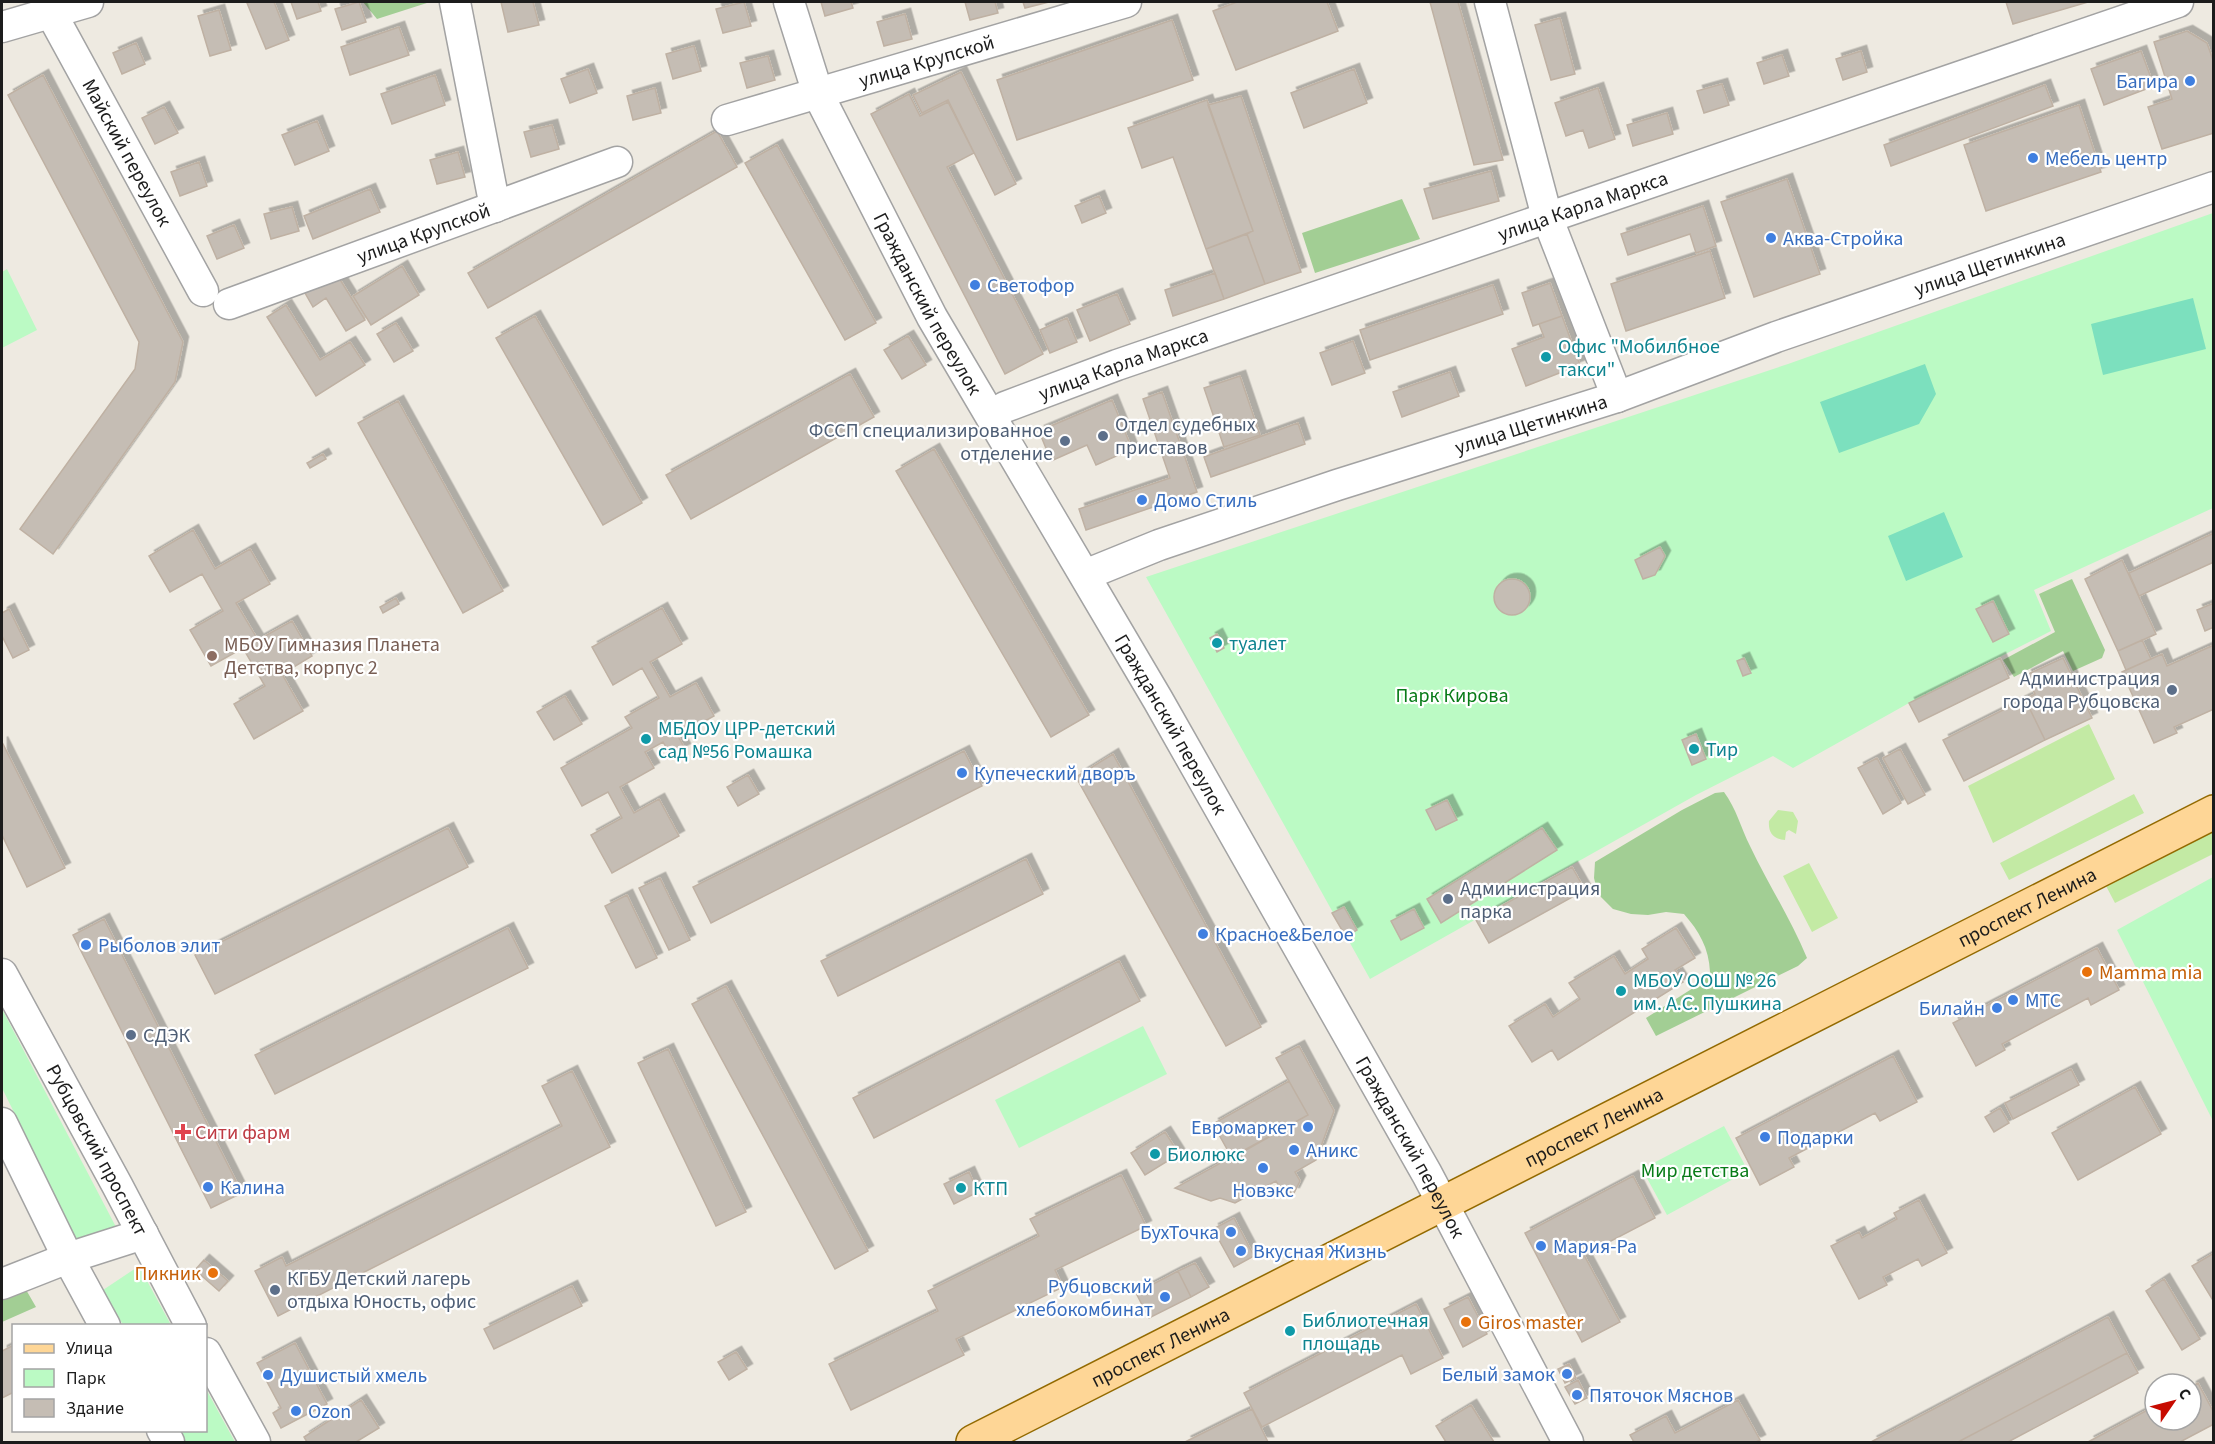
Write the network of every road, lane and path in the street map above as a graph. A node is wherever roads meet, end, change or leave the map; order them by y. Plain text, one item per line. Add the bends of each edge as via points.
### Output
1 (88, 2) edge
2 (455, 2) edge
3 (789, 2) edge
4 (1126, 2) edge
5 (1490, 2) edge
6 (2178, 2) edge
7 (51, 13) junction
8 (2, 27) edge
9 (818, 94) junction
10 (727, 120) dead end
11 (617, 162) dead end
12 (2214, 187) edge
13 (495, 207) junction
14 (1547, 217) junction
15 (216, 297) joint
16 (1617, 396) junction
17 (991, 415) junction
18 (1084, 575) junction
19 (2214, 812) edge
20 (2, 974) edge
21 (2, 1123) edge
22 (1443, 1204) junction
23 (143, 1234) junction
24 (68, 1258) junction
25 (2, 1284) edge
26 (104, 1324) edge
27 (190, 1324) edge
28 (207, 1355) edge
29 (255, 1443) edge
30 (973, 1443) edge
31 (1568, 1443) edge

1 - 7 street
2 - 13 street
3 - 9 street, Гражданский переулок
4 - 9 street, улица Крупской
5 - 14 street
6 - 14 street, улица Карла Маркса
7 - 8 street
7 - 15 street, Майский переулок
9 - 10 street, улица Крупской
9 - 17 street, Гражданский переулок via 932,317
11 - 13 street, улица Крупской
12 - 16 street, улица Щетинкина
13 - 15 street, улица Крупской
14 - 16 street
14 - 17 street, улица Карла Маркса via 1117,365
16 - 18 street, улица Щетинкина via 1159,544
17 - 18 street, Гражданский переулок
18 - 22 street, Гражданский переулок
19 - 22 main road, проспект Ленина
20 - 23 street, Рубцовский проспект
21 - 24 street
22 - 30 main road, проспект Ленина
22 - 31 street, Гражданский переулок
23 - 24 street
23 - 27 street, Рубцовский проспект
24 - 25 street
24 - 26 street
28 - 29 street

